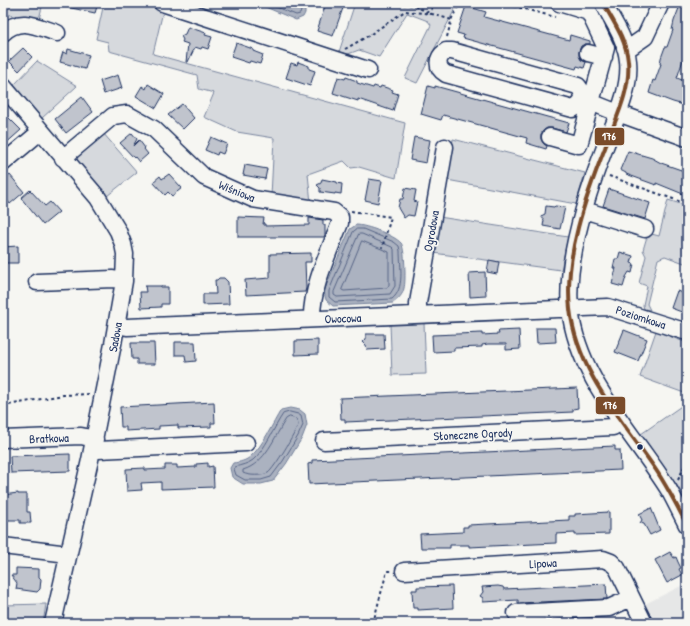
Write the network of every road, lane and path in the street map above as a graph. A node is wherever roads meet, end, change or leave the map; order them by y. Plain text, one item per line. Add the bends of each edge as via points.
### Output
1 (162, 3) edge
2 (386, 3) edge
3 (431, 3) edge
4 (460, 3) edge
5 (561, 3) edge
6 (603, 3) edge
7 (661, 3) edge
8 (432, 14) junction
9 (452, 20) junction
10 (3, 33) edge
11 (57, 33) dead end
12 (446, 39) dead end
13 (625, 48) junction
14 (588, 53) dead end
15 (604, 57) junction
16 (337, 60) junction
17 (368, 70) dead end
18 (3, 86) edge
19 (587, 100) junction
20 (618, 113) junction
21 (41, 131) junction
22 (550, 137) dead end
23 (687, 138) edge
24 (445, 147) dead end
25 (63, 158) junction
26 (3, 163) edge
27 (606, 175) dead end
28 (687, 204) edge
29 (584, 210) junction
30 (340, 217) junction
31 (645, 229) dead end
32 (382, 248) dead end
33 (124, 281) junction
34 (37, 282) dead end
35 (570, 308) junction
36 (418, 315) junction
37 (312, 319) junction
38 (117, 325) junction
39 (687, 332) edge
40 (91, 394) dead end
41 (3, 406) edge
42 (621, 422) junction
43 (3, 439) edge
44 (324, 441) dead end
45 (246, 443) dead end
46 (94, 444) junction
47 (687, 461) edge
48 (677, 482) dead end
49 (687, 525) edge
50 (3, 546) edge
51 (68, 554) junction
52 (387, 571) dead end
53 (404, 571) dead end
54 (632, 598) junction
55 (516, 614) dead end
56 (53, 623) edge
57 (373, 623) edge
58 (644, 623) edge

1 - 16 street
2 - 8 path via 412,5
3 - 8 path
4 - 9 path
5 - 15 street via 589,12 606,48
6 - 13 street
7 - 13 street via 645,38
8 - 9 path
8 - 16 path via 405,11 345,49
9 - 12 path
10 - 11 street via 15,24 23,23
13 - 20 street via 628,81
14 - 15 street
15 - 19 street
16 - 17 street
18 - 21 street, Sadowa
19 - 19 street via 578,86 452,51 441,55 438,60 438,66 446,74 565,107 573,109
19 - 20 street
19 - 22 street via 579,145
20 - 23 street
20 - 29 street
21 - 25 street, Sadowa
21 - 26 street
24 - 36 street, Ogrodowa
25 - 30 street, Wiśniowa via 113,116 127,114 154,129 204,177 253,199 334,212
25 - 33 street, Sadowa via 98,198 118,230 125,254
27 - 28 path
29 - 31 street
29 - 35 street via 571,268
30 - 32 path via 350,211 391,217
30 - 37 street via 321,271
33 - 34 street via 113,279
33 - 38 street, Sadowa
35 - 36 street, Owocowa
35 - 39 street, Poziomkowa via 608,307
35 - 42 street via 582,358 596,385
36 - 37 street, Owocowa
37 - 38 street, Owocowa via 127,327
38 - 46 street, Sadowa
40 - 41 path via 63,395
42 - 44 street, Słoneczne Ogrody via 613,427
42 - 49 street via 669,490
43 - 46 street, Bratkowa via 82,436
45 - 46 street, Bratkowa via 98,450
46 - 51 street, Sadowa
47 - 48 path
50 - 51 street
51 - 56 street, Sadowa
52 - 57 path
53 - 54 street, Lipowa via 603,559 611,562 616,568
54 - 55 street via 609,608
54 - 58 street, Lipowa

